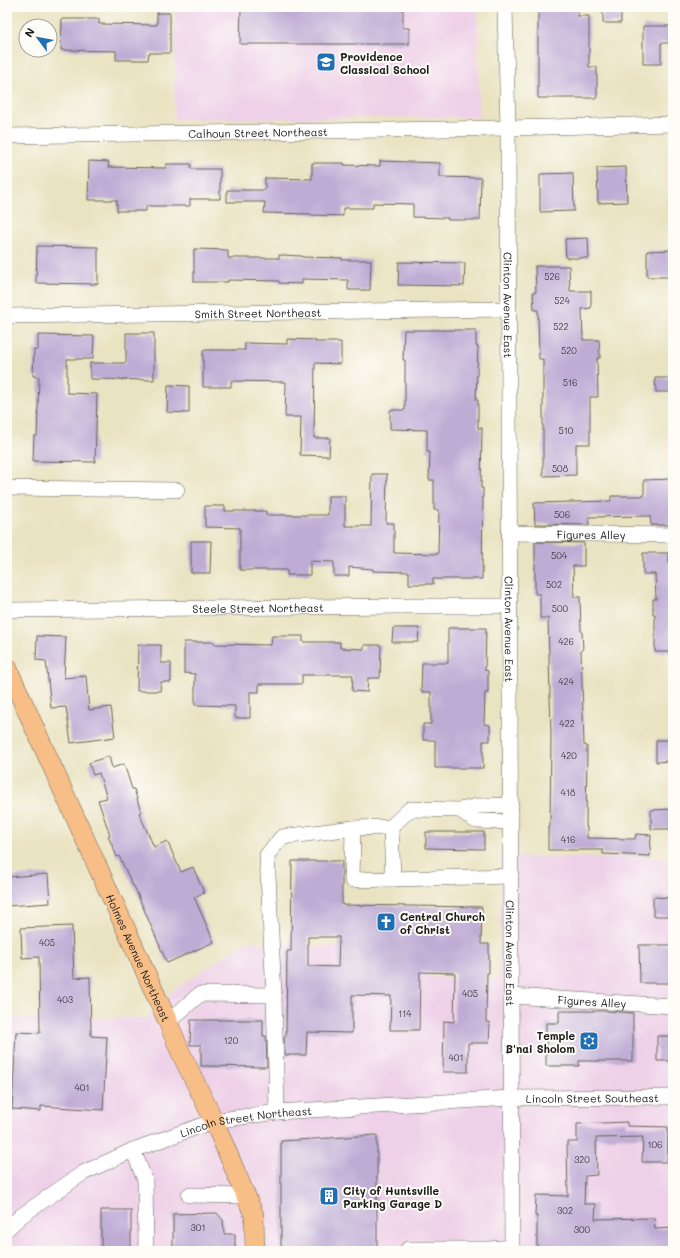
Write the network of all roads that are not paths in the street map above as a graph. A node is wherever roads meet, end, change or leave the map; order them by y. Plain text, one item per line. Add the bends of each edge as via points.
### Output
1 (505, 7) edge
2 (673, 124) edge
3 (508, 128) junction
4 (7, 136) edge
5 (509, 309) junction
6 (7, 316) edge
7 (7, 488) edge
8 (177, 490) dead end
9 (509, 533) junction
10 (673, 535) edge
11 (510, 606) junction
12 (7, 610) edge
13 (7, 667) edge
14 (510, 805) junction
15 (460, 810) junction
16 (510, 822) junction
17 (391, 827) junction
18 (353, 828) junction
19 (511, 876) junction
20 (393, 879) junction
21 (274, 995) junction
22 (511, 996) junction
23 (673, 1006) edge
24 (168, 1022) junction
25 (673, 1097) edge
26 (511, 1098) junction
27 (277, 1112) junction
28 (214, 1121) junction
29 (133, 1150) junction
30 (189, 1195) dead end
31 (246, 1196) junction
32 (7, 1229) edge
33 (512, 1249) edge
34 (462, 1250) edge
35 (146, 1251) edge
36 (255, 1251) edge
37 (408, 1251) edge

1 - 3 street, Clinton Avenue East
2 - 3 street, Calhoun Street Northeast
3 - 4 street, Calhoun Street Northeast
3 - 5 street, Clinton Avenue East
5 - 6 street, Smith Street Northeast
5 - 9 street, Clinton Avenue East
7 - 8 street
9 - 10 street, Figures Alley
9 - 11 street, Clinton Avenue East
11 - 12 street, Steele Street Northeast
11 - 14 street, Clinton Avenue East
13 - 24 main road, Holmes Avenue Northeast
14 - 15 street via 477,806
14 - 16 street, Clinton Avenue East
15 - 16 street via 476,821
15 - 17 street via 410,810
16 - 19 street, Clinton Avenue East
17 - 18 street
17 - 20 street
18 - 20 street via 352,880
18 - 21 street via 282,837 267,856
19 - 20 street
19 - 22 street, Clinton Avenue East
21 - 24 street via 200,994
21 - 27 street
22 - 23 street, Figures Alley
22 - 26 street, Clinton Avenue East
24 - 28 main road, Holmes Avenue Northeast
25 - 26 street, Lincoln Street Southeast
26 - 27 street, Lincoln Street Northeast
26 - 33 street, Clinton Avenue East
27 - 28 street, Lincoln Street Northeast
28 - 29 street, Lincoln Street Northeast
28 - 31 main road, Holmes Avenue Northeast
29 - 32 street, Lincoln Street Northeast via 83,1173 21,1216
29 - 35 street via 145,1180
30 - 31 street
31 - 36 main road, Holmes Avenue Northeast via 254,1215
33 - 34 street
34 - 37 street

